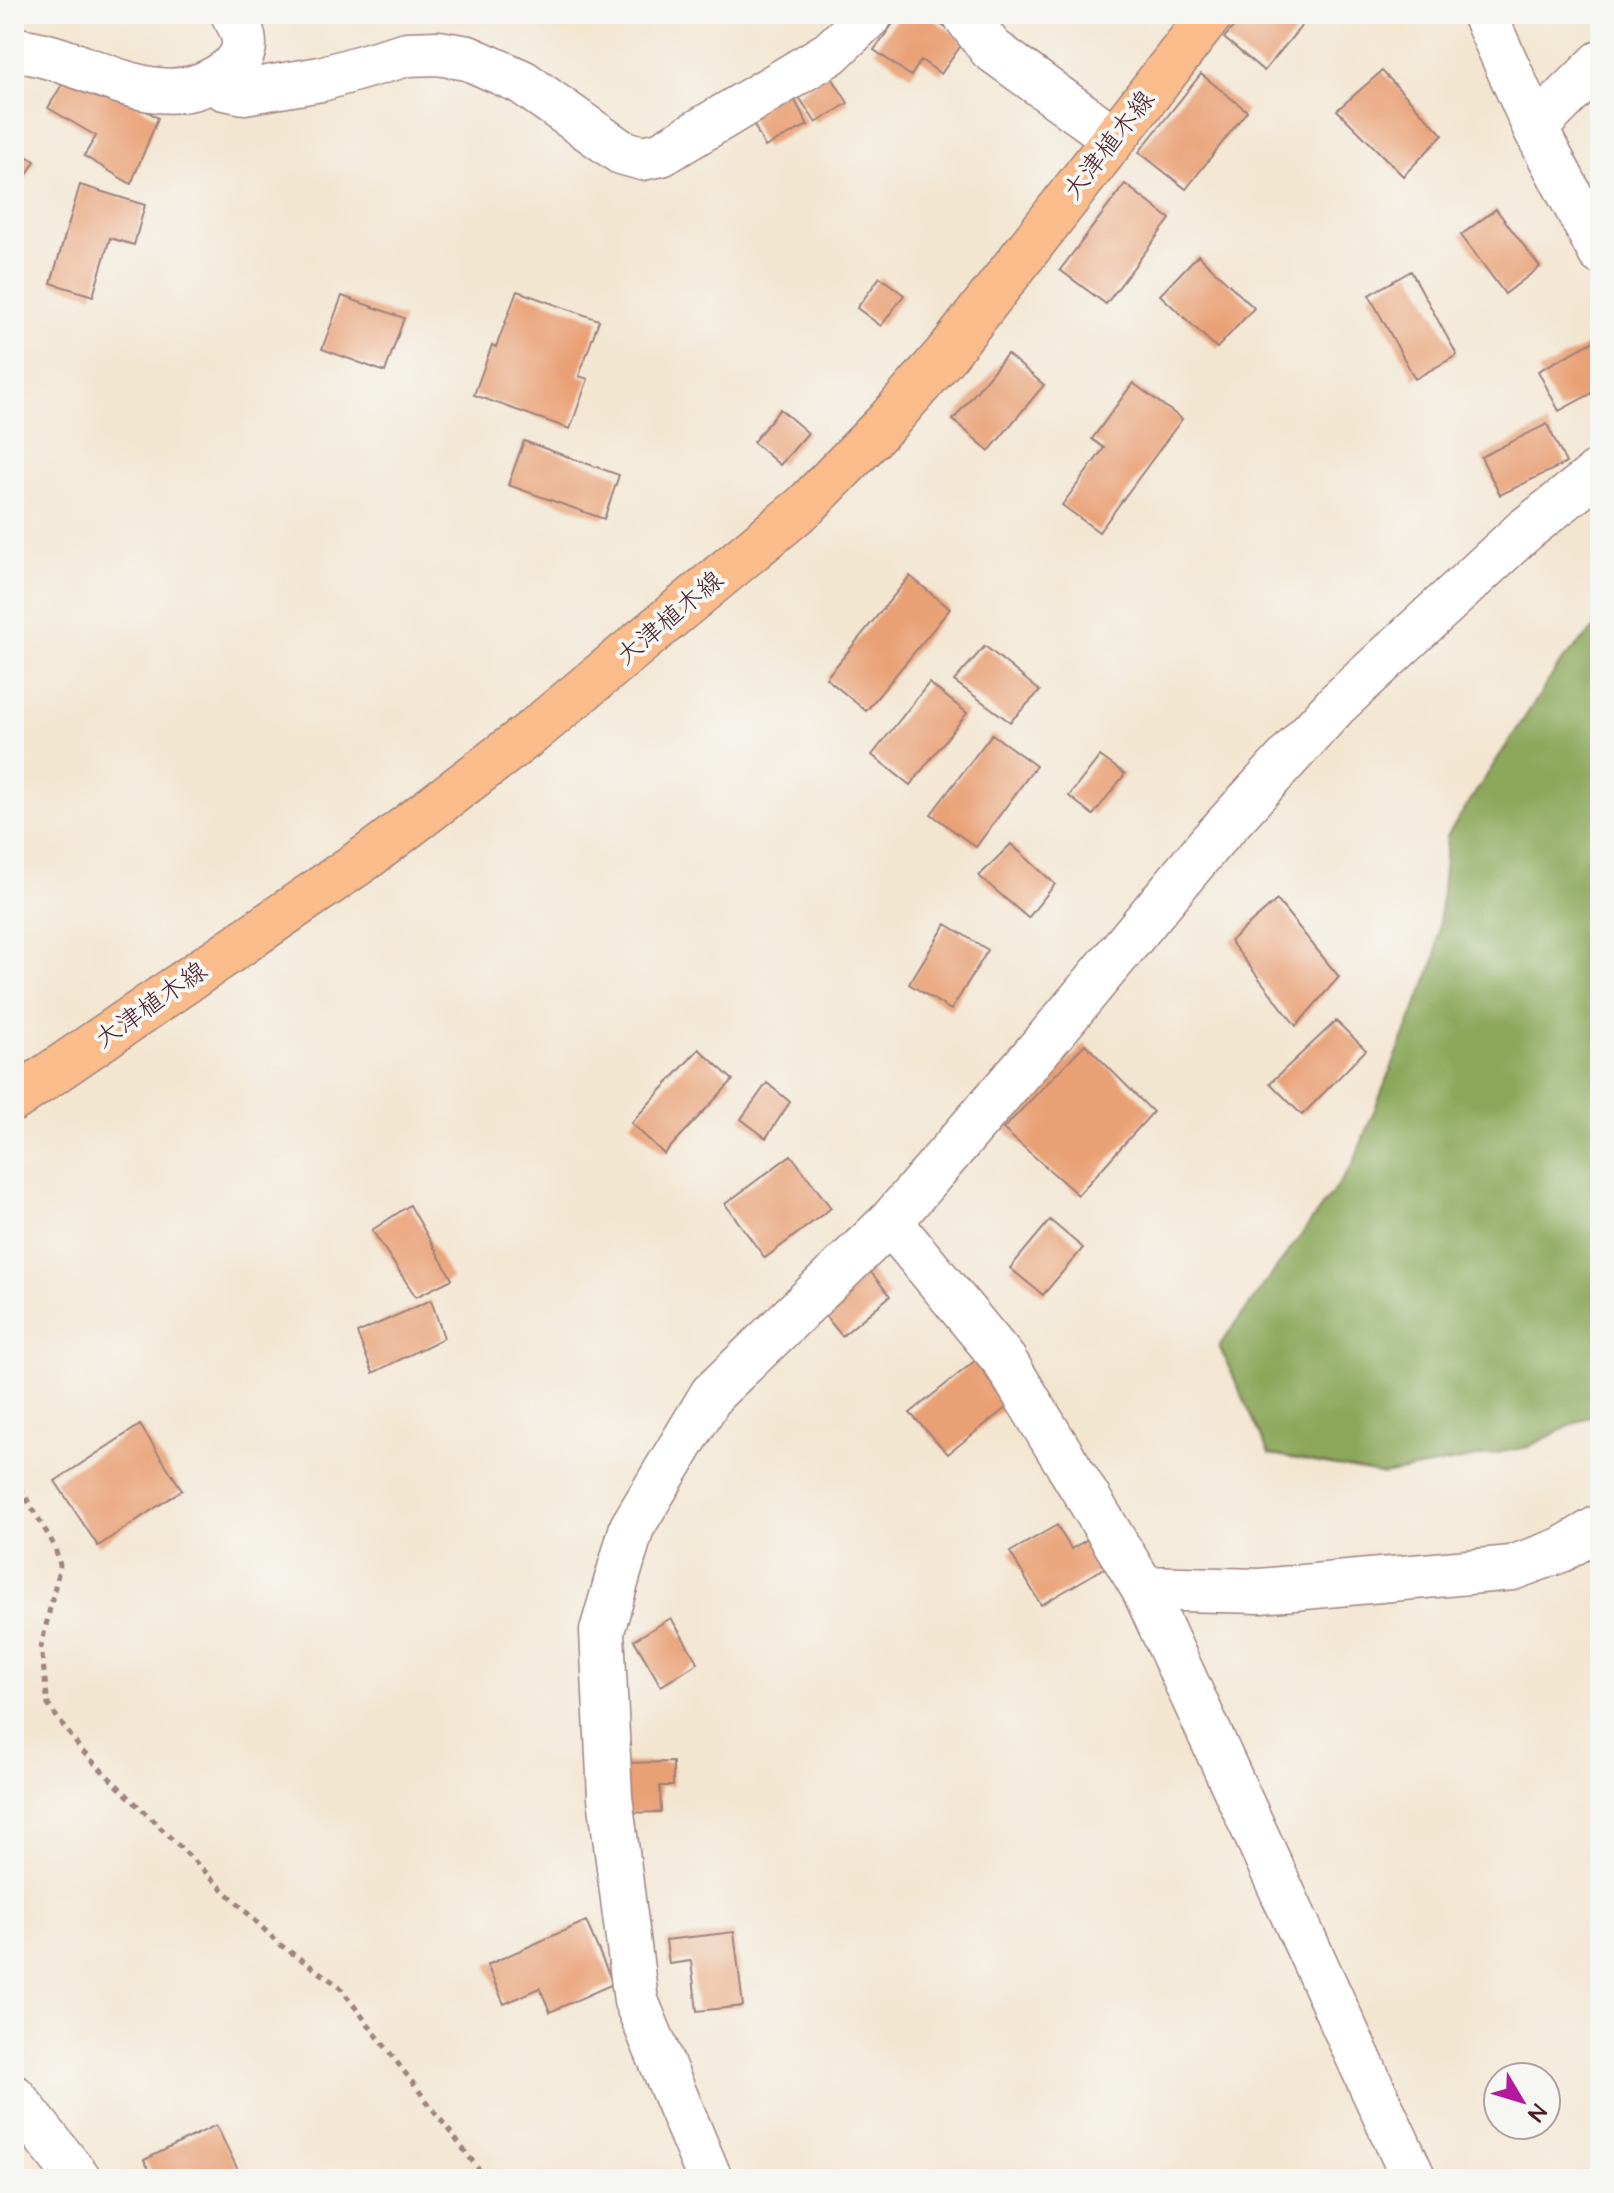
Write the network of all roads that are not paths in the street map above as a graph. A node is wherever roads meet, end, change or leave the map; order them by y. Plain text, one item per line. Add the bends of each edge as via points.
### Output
1 (233, 14) edge
2 (871, 14) edge
3 (964, 14) edge
4 (1211, 14) edge
5 (1484, 14) edge
6 (14, 50) edge
7 (1600, 63) edge
8 (216, 79) junction
9 (1535, 128) junction
10 (1114, 138) junction
11 (1600, 252) edge
12 (1600, 471) edge
13 (14, 1099) edge
14 (890, 1222) junction
15 (1600, 1527) edge
16 (1143, 1588) junction
17 (14, 2097) edge
18 (79, 2179) edge
19 (710, 2179) edge
20 (1414, 2179) edge

1 - 8 street via 246,47 237,63
2 - 8 street via 830,53 661,154 642,158 621,152 522,82 468,58 407,54 321,79 244,92 224,88
3 - 10 street via 991,49
4 - 10 main road, 大津植木線
5 - 9 street
6 - 8 street via 42,53 136,88 167,91
7 - 9 street
9 - 11 street
10 - 13 main road, 大津植木線 via 948,352 806,505 532,732 370,855
12 - 14 street via 1525,530 1337,704 1210,843
14 - 16 street via 1004,1360
14 - 19 street via 712,1394 632,1527 602,1631 610,1797 636,2001
15 - 16 street via 1561,1550 1512,1568 1260,1591
16 - 20 street
17 - 18 street

